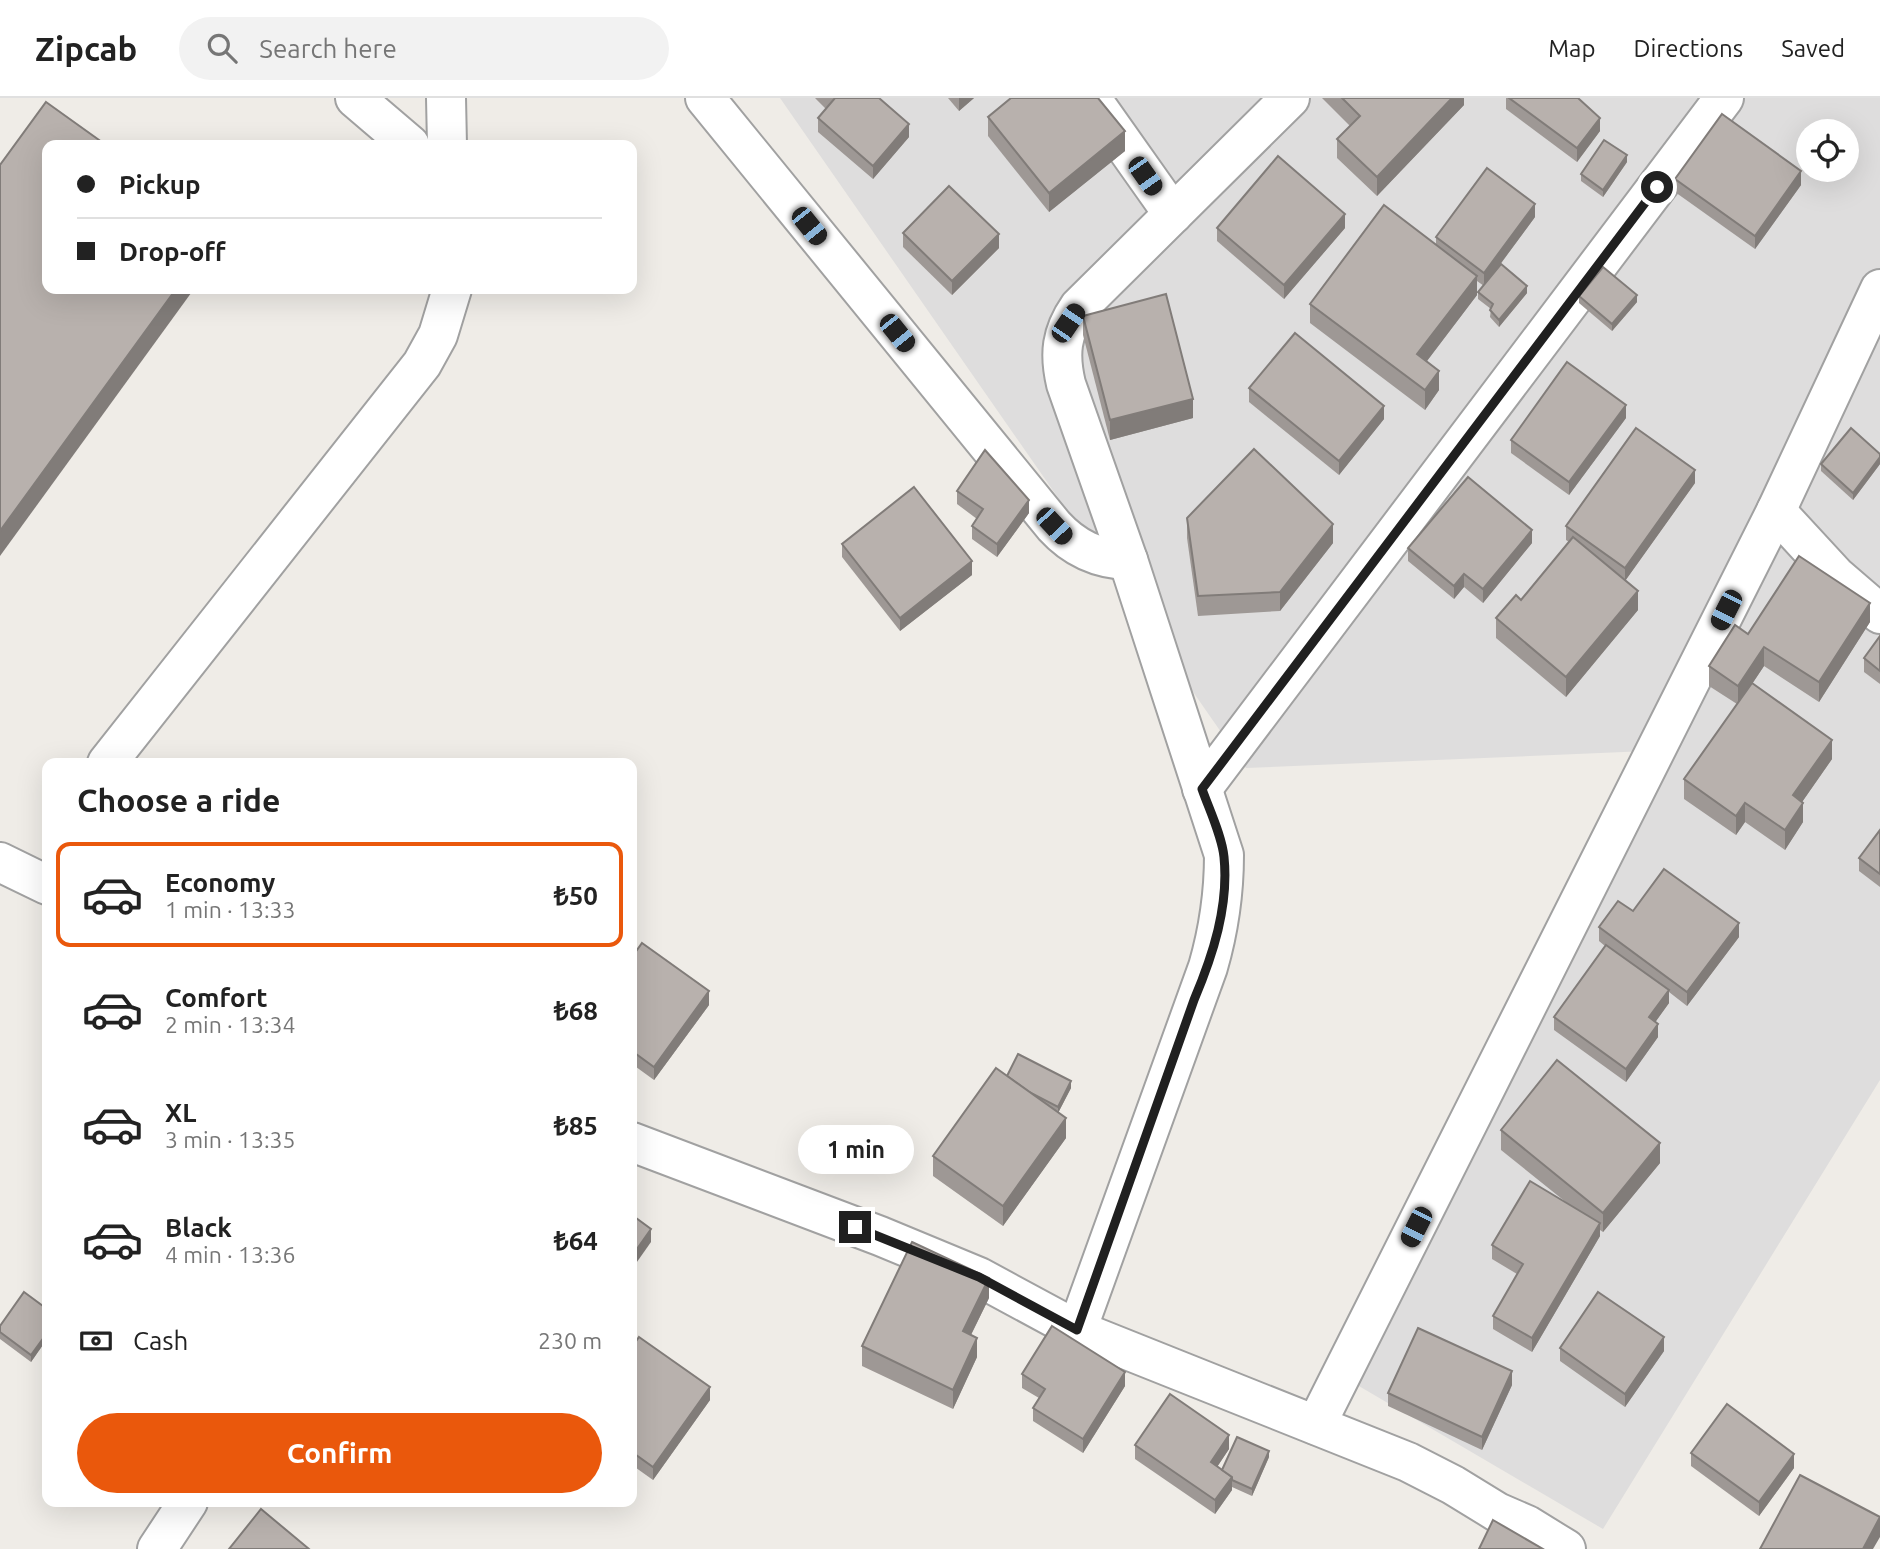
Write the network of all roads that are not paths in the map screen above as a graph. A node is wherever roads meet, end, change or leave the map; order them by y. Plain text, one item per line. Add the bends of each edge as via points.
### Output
1 (355, 98) edge
2 (446, 98) edge
3 (705, 98) edge
4 (1091, 98) edge
5 (1290, 98) edge
6 (1724, 98) edge
7 (404, 140) edge
8 (447, 140) edge
9 (1173, 214) junction
10 (1880, 289) edge
11 (450, 294) edge
12 (1776, 511) junction
13 (1128, 560) junction
14 (1880, 614) edge
15 (111, 758) edge
16 (1202, 789) junction
17 (637, 1144) edge
18 (1077, 1330) junction
19 (1316, 1425) junction
20 (185, 1507) edge
21 (157, 1549) edge
22 (1566, 1549) edge

1 - 7 street
2 - 8 street
3 - 13 street via 1054,526 1077,547
4 - 9 street
5 - 9 street
6 - 16 street
9 - 13 street via 1079,307 1061,342 1066,384
10 - 12 street
11 - 15 street via 438,335 422,364
12 - 14 street via 1835,575
12 - 19 street
13 - 16 street
16 - 18 street via 1224,855 1218,931
17 - 18 street via 979,1277
18 - 19 street
19 - 22 street via 1408,1462
20 - 21 street

